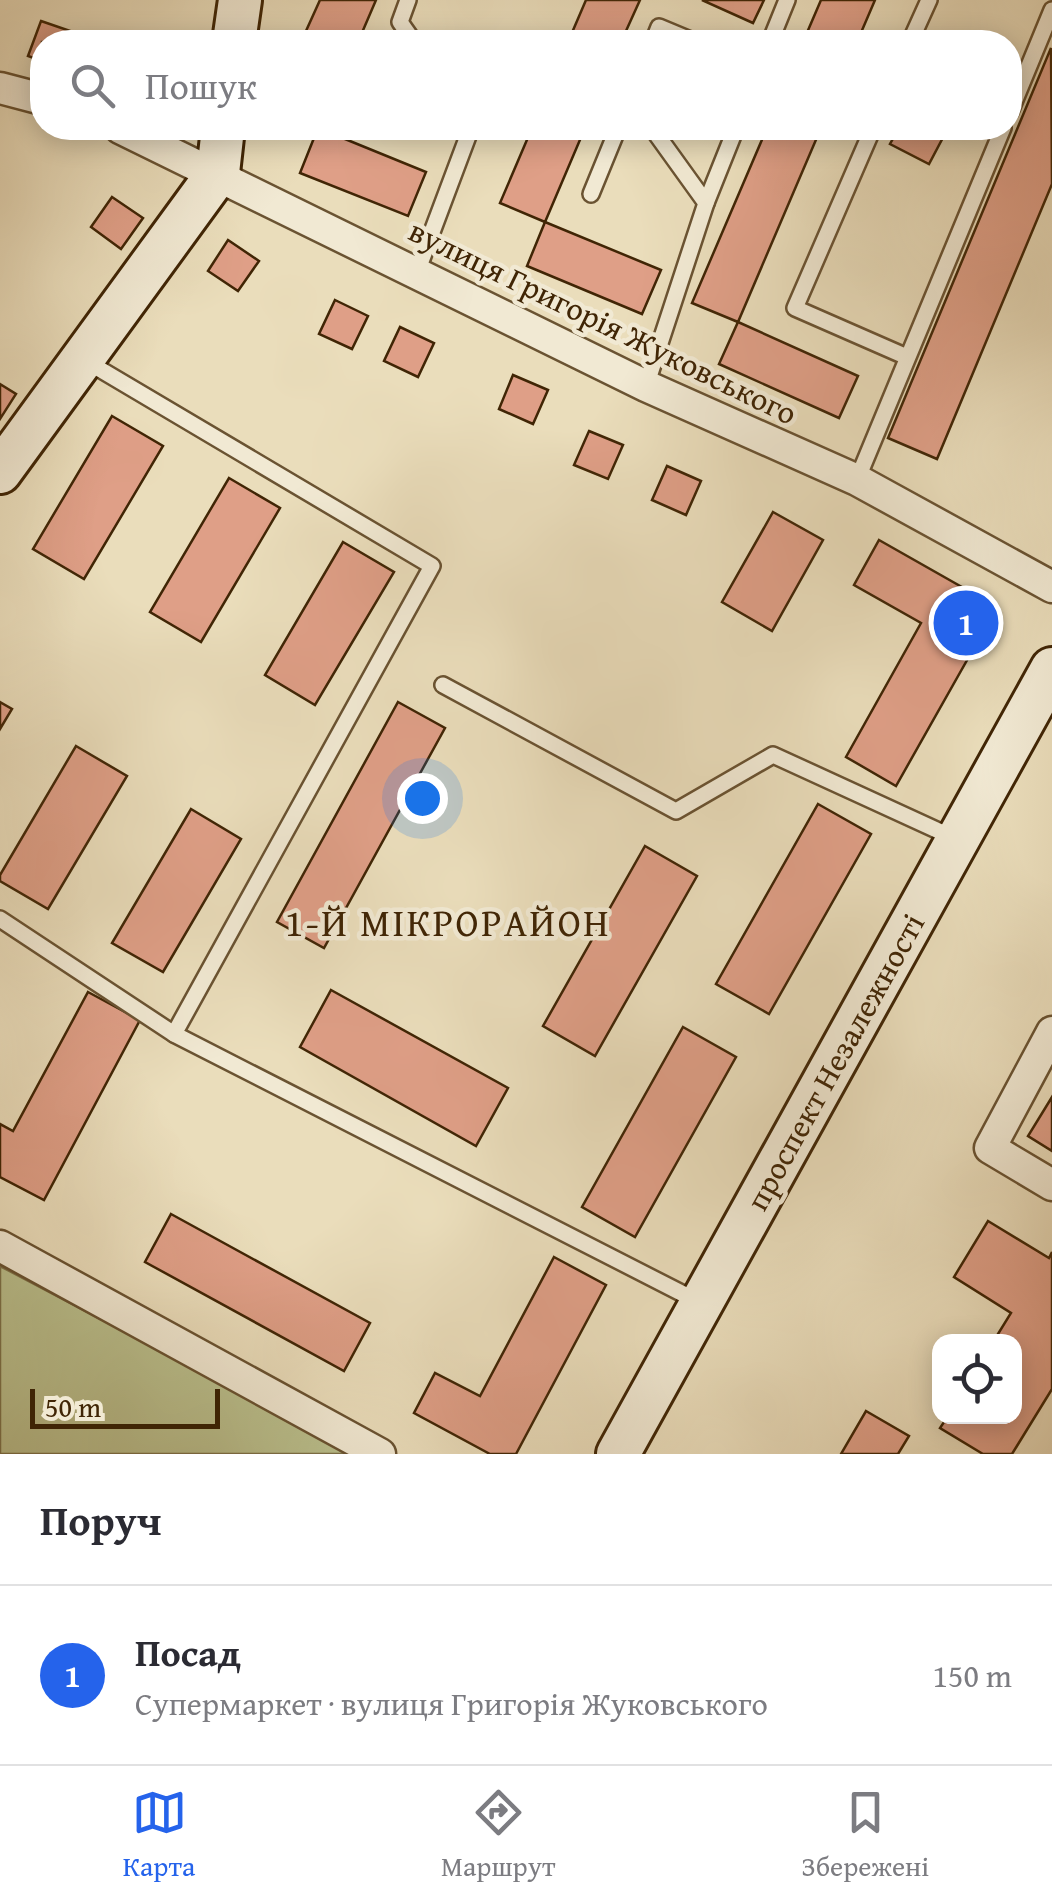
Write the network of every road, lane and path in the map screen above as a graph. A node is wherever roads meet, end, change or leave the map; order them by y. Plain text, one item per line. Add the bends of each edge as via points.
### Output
1 (240, 0) edge
2 (408, 0) edge
3 (787, 0) edge
4 (929, 0) edge
5 (1043, 0) edge
6 (1052, 7) edge
7 (236, 30) edge
8 (406, 30) edge
9 (775, 30) edge
10 (915, 30) edge
11 (1022, 82) edge
12 (0, 88) edge
13 (30, 96) edge
14 (146, 140) edge
15 (222, 140) edge
16 (466, 140) edge
17 (613, 140) edge
18 (661, 140) edge
19 (731, 140) edge
20 (868, 140) edge
21 (998, 140) edge
22 (218, 174) junction
23 (591, 194) dead end
24 (706, 203) junction
25 (417, 272) junction
26 (907, 358) junction
27 (82, 359) junction
28 (646, 386) junction
29 (0, 472) edge
30 (857, 480) junction
31 (1052, 588) edge
32 (1052, 670) edge
33 (443, 686) dead end
34 (958, 839) junction
35 (0, 919) edge
36 (1052, 1032) edge
37 (174, 1034) junction
38 (1052, 1184) edge
39 (0, 1246) edge
40 (701, 1304) junction
41 (380, 1454) edge
42 (618, 1454) edge

1 - 7 street
2 - 8 lane via 400,22
3 - 9 lane
4 - 10 lane
5 - 6 lane
6 - 11 lane
12 - 13 street
14 - 22 street, вулиця Григорія Жуковського
15 - 22 street
16 - 25 lane
17 - 23 lane
18 - 24 lane
19 - 24 lane
20 - 26 lane via 795,308
21 - 26 lane
22 - 25 street, вулиця Григорія Жуковського
22 - 27 street
24 - 28 lane
25 - 28 street, вулиця Григорія Жуковського
26 - 30 lane
27 - 29 street
27 - 37 lane via 432,566
28 - 30 street, вулиця Григорія Жуковського
30 - 31 street, вулиця Григорія Жуковського
32 - 34 street, проспект Незалежності
33 - 34 lane via 676,811 774,755
34 - 40 street, проспект Незалежності
35 - 37 lane
36 - 38 street via 990,1148
37 - 40 lane
39 - 41 street
40 - 42 street, проспект Незалежності

